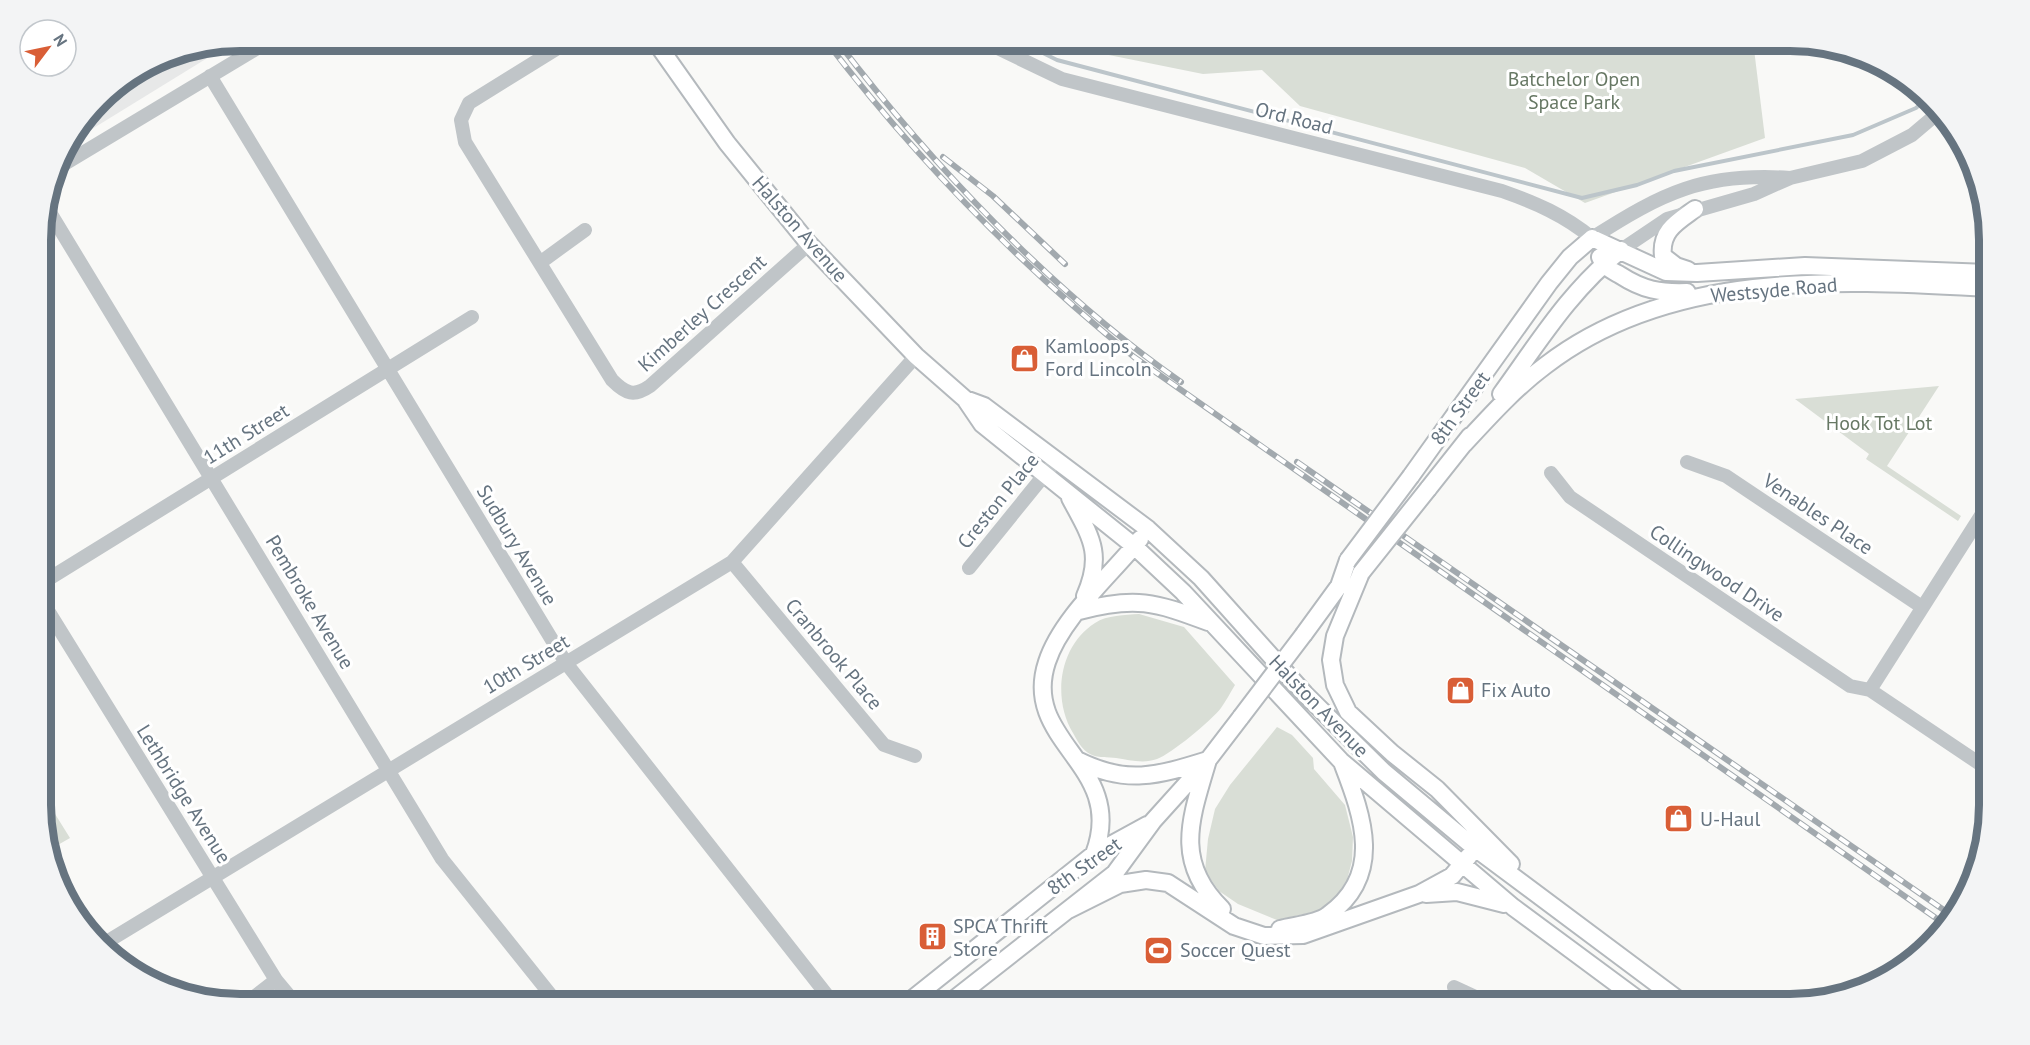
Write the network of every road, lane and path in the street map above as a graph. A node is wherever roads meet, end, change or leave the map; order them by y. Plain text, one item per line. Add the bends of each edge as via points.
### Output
1 (251, 51) edge
2 (552, 51) edge
3 (663, 51) edge
4 (1005, 51) edge
5 (210, 76) junction
6 (1933, 117) edge
7 (67, 162) edge
8 (1790, 178) junction
9 (1695, 209) junction
10 (53, 217) edge
11 (585, 230) dead end
12 (1592, 238) junction
13 (809, 244) junction
14 (1621, 250) junction
15 (541, 262) junction
16 (1603, 264) junction
17 (1697, 273) junction
18 (1979, 273) edge
19 (1979, 288) edge
20 (1736, 289) junction
21 (471, 317) dead end
22 (916, 356) junction
23 (386, 370) junction
24 (965, 399) junction
25 (1464, 444) junction
26 (1057, 459) junction
27 (1687, 462) dead end
28 (1551, 473) dead end
29 (1045, 475) junction
30 (212, 477) junction
31 (1067, 492) junction
32 (1979, 519) edge
33 (1148, 529) junction
34 (1134, 546) junction
35 (732, 562) junction
36 (969, 568) dead end
37 (1361, 573) junction
38 (51, 577) edge
39 (1339, 586) junction
40 (1922, 607) junction
41 (1079, 611) junction
42 (51, 616) edge
43 (1213, 624) junction
44 (566, 663) junction
45 (1870, 690) junction
46 (915, 756) dead end
47 (1076, 759) junction
48 (1208, 760) junction
49 (1341, 761) junction
50 (1979, 763) edge
51 (388, 771) junction
52 (1153, 821) junction
53 (1475, 848) junction
54 (1094, 854) junction
55 (1461, 865) junction
56 (213, 877) junction
57 (1419, 894) junction
58 (1513, 907) junction
59 (1068, 910) junction
60 (1573, 922) junction
61 (109, 941) edge
62 (276, 980) junction
63 (1454, 987) dead end
64 (259, 994) edge
65 (287, 994) edge
66 (550, 994) edge
67 (826, 994) edge
68 (919, 994) edge
69 (961, 994) edge
70 (1469, 994) edge
71 (1630, 994) edge
72 (1670, 994) edge

1 - 5 street
2 - 15 street, Kimberley Crescent via 469,103 461,120 465,142
3 - 13 main road, Halston Avenue via 727,143
4 - 12 street, Ord Road via 1062,79 1502,191 1551,209
5 - 7 street
5 - 23 street, Sudbury Avenue
6 - 8 street via 1912,135 1862,161
8 - 9 street via 1754,194
8 - 12 street via 1749,175 1704,182 1664,195
9 - 14 street via 1667,219
9 - 17 main road via 1672,225 1662,246 1663,256 1676,266
10 - 30 street, Pembroke Avenue
11 - 15 street
12 - 14 main road, Westsyde Road
12 - 16 main road
12 - 39 main road, 8th Street, bridge via 1549,282 1348,560
13 - 15 street, Kimberley Crescent via 650,386 631,394 612,380
13 - 22 main road, Halston Avenue
14 - 16 main road, 8th Street
14 - 17 main road, Westsyde Road via 1666,272
16 - 20 main road via 1640,288 1661,293
16 - 25 main road, 8th Street via 1569,301
17 - 18 main road, Westsyde Road via 1805,266
19 - 20 main road, Westsyde Road via 1864,283
20 - 25 main road, Westsyde Road via 1656,307 1579,343 1514,391
21 - 23 street, 11th Street
22 - 24 main road, Halston Avenue
22 - 35 street, 10th Street
23 - 30 street, 11th Street
23 - 44 street, Sudbury Avenue
24 - 26 main road, Halston Avenue via 984,406
24 - 29 main road, Halston Avenue via 982,424
25 - 37 main road, 8th Street, bridge
26 - 29 street, Creston Place
26 - 33 main road, Halston Avenue
27 - 40 street, Venables Place via 1726,476
28 - 45 street, Collingwood Drive via 1580,504 1850,686
29 - 31 main road, Halston Avenue
29 - 36 street, Creston Place
30 - 38 street, 11th Street
30 - 51 street, Pembroke Avenue
31 - 34 main road, Halston Avenue
31 - 41 main road via 1096,557 1093,580
32 - 40 street
33 - 34 main road
33 - 53 main road, Halston Avenue via 1201,578 1305,694 1384,772
34 - 41 main road
34 - 43 main road, Halston Avenue
35 - 44 street, 10th Street
35 - 46 street, Cranbrook Place via 884,745
37 - 39 main road, 8th Street
37 - 60 main road via 1335,636 1331,660 1335,685 1348,712 1437,789
39 - 48 main road, 8th Street, bridge
40 - 45 street
41 - 43 main road via 1137,601 1162,604
41 - 47 main road via 1058,636 1046,662 1042,687 1047,714 1060,740
42 - 56 street, Lethbridge Avenue
43 - 49 main road, Halston Avenue
44 - 51 street, 10th Street
44 - 67 street, Sudbury Avenue
45 - 50 street, Collingwood Drive
47 - 48 main road via 1113,775 1134,778
47 - 54 main road via 1091,781 1102,813
48 - 49 main road via 1190,824 1196,873 1204,892 1226,913 1249,924 1279,929 1327,917 1346,898 1362,872 1362,813
48 - 52 main road, 8th Street
49 - 55 main road, Halston Avenue
51 - 56 street, 10th Street
51 - 66 street, Pembroke Avenue via 442,859
52 - 54 main road, 8th Street
52 - 59 main road, 8th Street via 1115,873
53 - 55 main road
53 - 60 main road, Halston Avenue
54 - 68 main road, 8th Street
55 - 57 main road via 1452,876
55 - 58 main road, Halston Avenue
56 - 61 street, 10th Street
56 - 62 street, Lethbridge Avenue
57 - 58 main road via 1457,892
57 - 59 main road via 1303,935 1264,936 1233,926 1168,883 1146,880 1120,884
58 - 71 main road, Halston Avenue
59 - 69 main road, 8th Street
60 - 72 main road, Halston Avenue
62 - 64 street
62 - 65 street, Lethbridge Avenue
63 - 70 street

